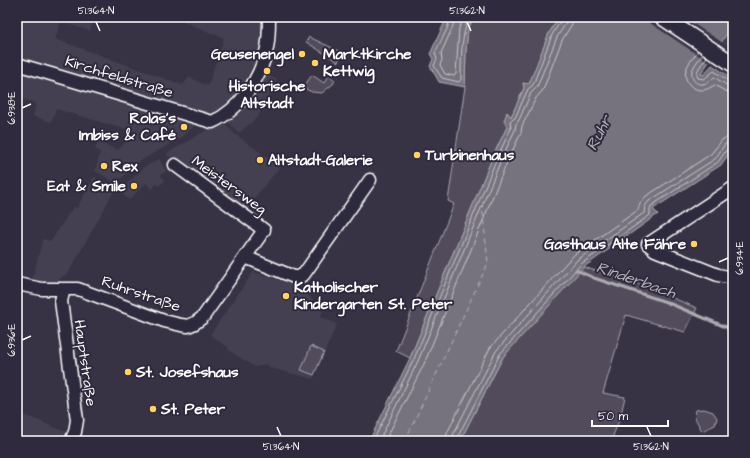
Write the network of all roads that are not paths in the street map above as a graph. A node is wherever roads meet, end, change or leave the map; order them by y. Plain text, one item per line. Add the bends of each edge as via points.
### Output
1 (268, 17) edge
2 (662, 17) edge
3 (17, 64) edge
4 (733, 64) edge
5 (175, 165) dead end
6 (370, 180) dead end
7 (733, 188) edge
8 (264, 230) joint
9 (245, 257) junction
10 (733, 278) edge
11 (17, 284) edge
12 (64, 289) junction
13 (71, 441) edge

1 - 3 street, Kirchfeldstraße via 267,48 254,81 235,108 212,122
2 - 4 main road
5 - 8 street, Meistersweg
6 - 9 street via 304,274 294,277
7 - 10 street via 648,244 655,250 718,275
8 - 9 street, Ruhrstraße
9 - 12 street, Ruhrstraße via 203,317 188,326 164,321 78,289
11 - 12 street, Ruhrstraße via 42,289
12 - 13 street, Hauptstraße via 61,301 77,420

